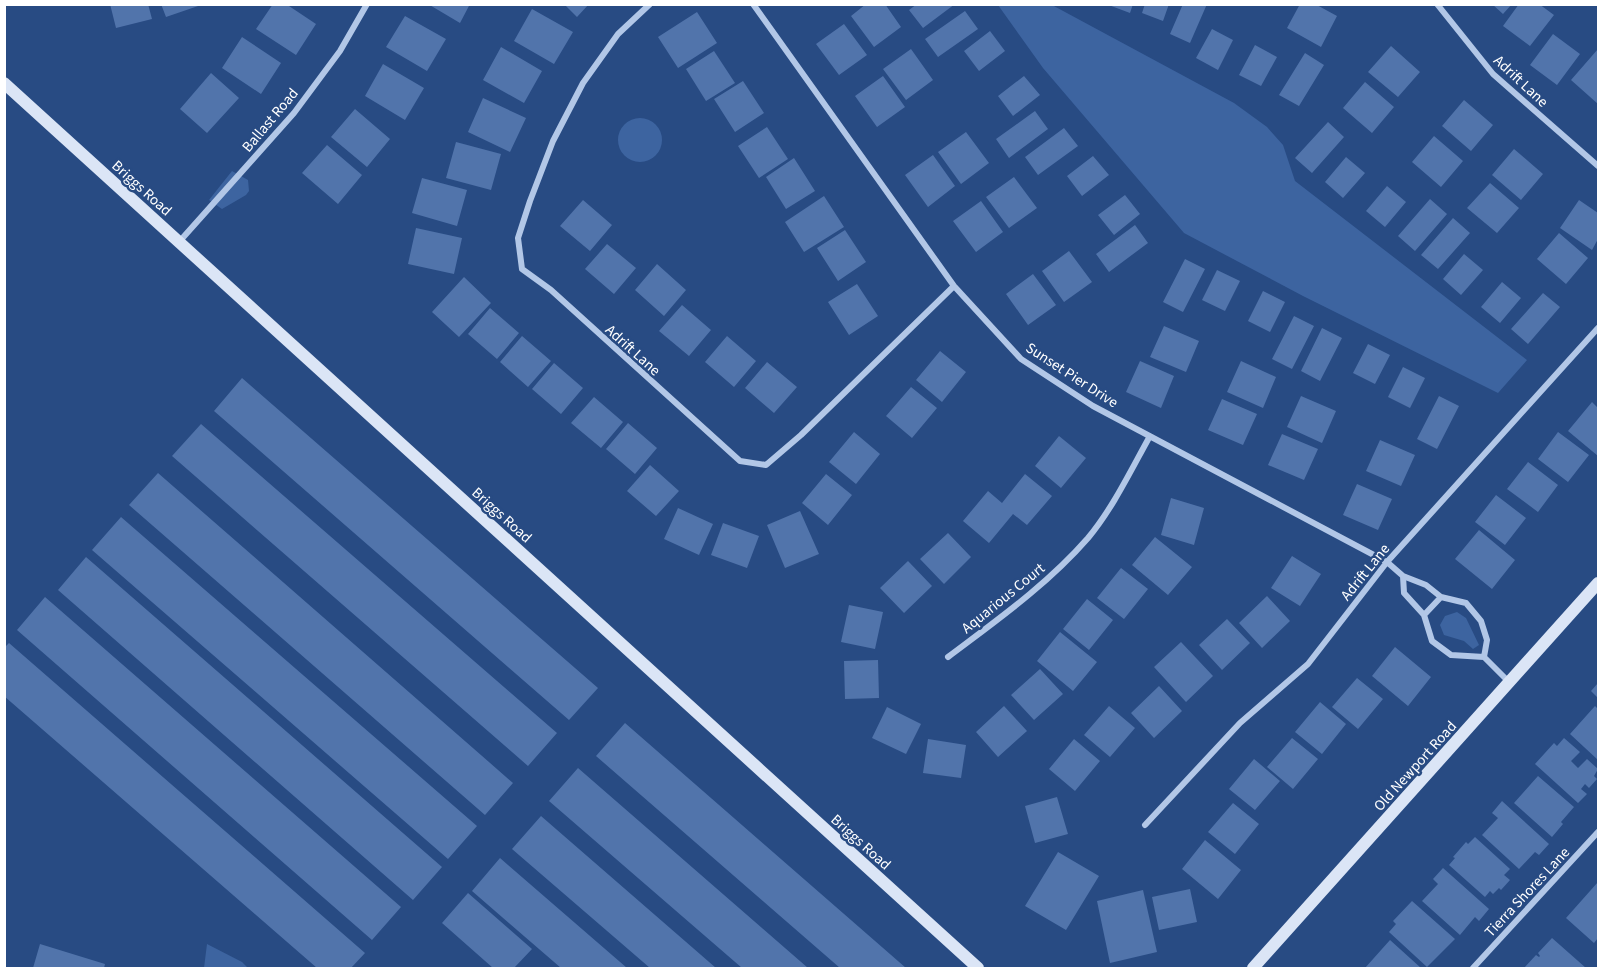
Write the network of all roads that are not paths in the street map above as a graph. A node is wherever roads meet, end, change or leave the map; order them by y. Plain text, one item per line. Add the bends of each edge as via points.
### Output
1 (367, 4) edge
2 (650, 4) edge
3 (753, 4) edge
4 (1437, 4) edge
5 (4, 83) edge
6 (1599, 166) edge
7 (179, 242) junction
8 (954, 286) junction
9 (1599, 328) edge
10 (1150, 436) junction
11 (1387, 562) junction
12 (1403, 576) junction
13 (1599, 583) edge
14 (1441, 597) junction
15 (1424, 615) junction
16 (948, 657) dead end
17 (1484, 657) junction
18 (1509, 683) junction
19 (1145, 825) dead end
20 (1599, 832) edge
21 (978, 969) edge
22 (1253, 969) edge
23 (1473, 969) edge

1 - 7 street, Ballast Road via 340,51 294,113
2 - 8 street, Adrift Lane via 618,34 583,83 553,141 518,237 522,269 740,461 766,465
3 - 8 street, Sunset Pier Drive
4 - 6 street, Adrift Lane via 1492,74
5 - 7 main road, Briggs Road
7 - 21 main road, Briggs Road
8 - 10 street, Sunset Pier Drive via 1021,359 1093,406
9 - 11 street, Adrift Lane
10 - 11 street, Sunset Pier Drive
10 - 16 street, Aquarious Court via 1089,537 1043,584
11 - 12 street, Sunset Pier Drive
11 - 19 street, Adrift Lane via 1308,663 1240,723
12 - 14 street via 1426,585
12 - 15 street via 1404,593
13 - 18 main road, Old Newport Road
14 - 15 street
14 - 17 street via 1466,603 1481,621 1487,640
15 - 17 street via 1432,641 1451,655
17 - 18 street
18 - 22 main road, Old Newport Road
20 - 23 street, Tierra Shores Lane

